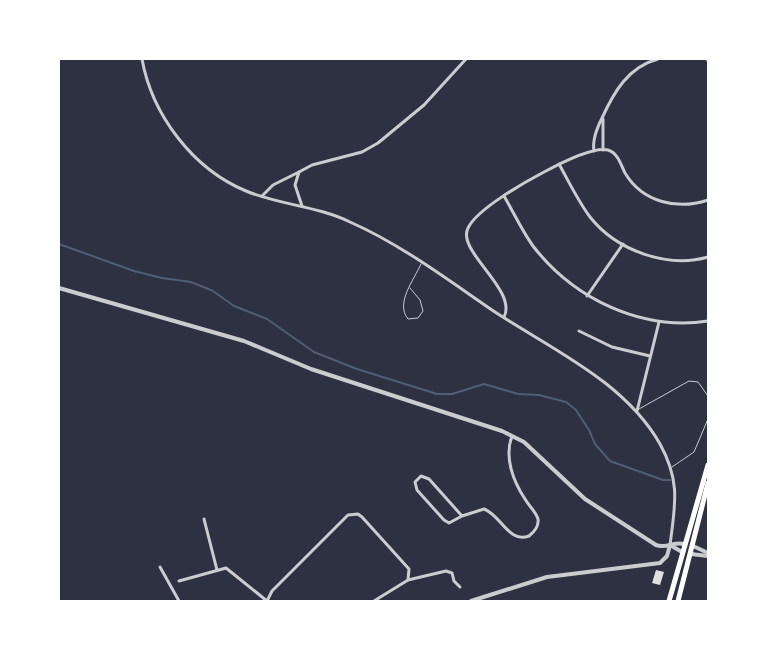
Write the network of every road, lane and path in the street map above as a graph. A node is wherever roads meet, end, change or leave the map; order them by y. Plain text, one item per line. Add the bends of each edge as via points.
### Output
1 (142, 59) edge
2 (466, 59) edge
3 (658, 59) edge
4 (604, 114) junction
5 (604, 150) junction
6 (594, 151) junction
7 (559, 164) junction
8 (299, 172) junction
9 (262, 196) junction
10 (504, 196) junction
11 (708, 200) edge
12 (302, 206) junction
13 (623, 244) junction
14 (708, 257) edge
15 (422, 263) junction
16 (59, 288) edge
17 (410, 288) junction
18 (587, 296) junction
19 (504, 317) junction
20 (659, 321) junction
21 (708, 321) edge
22 (580, 331) dead end
23 (650, 356) junction
24 (708, 396) edge
25 (637, 411) junction
26 (708, 419) edge
27 (512, 436) junction
28 (708, 465) edge
29 (671, 468) junction
30 (708, 483) edge
31 (462, 516) junction
32 (204, 520) dead end
33 (684, 544) junction
34 (670, 546) junction
35 (693, 546) junction
36 (682, 552) junction
37 (691, 554) junction
38 (708, 554) edge
39 (160, 567) dead end
40 (217, 570) junction
41 (179, 580) dead end
42 (408, 580) junction
43 (460, 586) dead end
44 (179, 601) edge
45 (267, 601) edge
46 (374, 601) edge
47 (471, 601) edge
48 (669, 601) edge
49 (678, 601) edge

1 - 9 street via 159,108 184,145 213,172
2 - 8 street via 424,104 378,143 362,152 312,165
3 - 4 street via 637,69 624,80 614,92
4 - 5 street
4 - 6 street via 596,134
5 - 6 street
5 - 11 street via 615,154 632,182 653,199 686,206
6 - 7 street
7 - 10 street
7 - 13 street via 590,217
8 - 9 street via 273,185
8 - 12 street via 295,185
9 - 12 street
10 - 18 street via 541,256
10 - 19 street via 478,216 466,233 468,242 505,298 507,309
12 - 15 street via 363,228
13 - 14 street via 661,259 691,261
13 - 18 street
15 - 17 lane
15 - 19 street
16 - 27 street via 244,341 311,369
17 - 17 lane via 403,301 403,313 408,319 418,318 423,311 420,300
18 - 20 street via 625,313
19 - 25 street via 594,375
20 - 21 street
20 - 23 street
22 - 23 street via 612,347
23 - 25 street
24 - 25 lane via 698,382 689,381
25 - 29 street via 661,445
26 - 29 lane via 694,452
27 - 31 street via 509,458 517,484 538,519 536,528 530,536 520,538 484,508
27 - 34 street via 531,448 585,499 656,545
28 - 33 main road
29 - 34 street via 676,494
30 - 35 main road
31 - 31 street via 429,479 418,478 415,482 417,490 444,520 449,522
32 - 40 street
33 - 34 street
33 - 35 main road
33 - 36 main road
34 - 36 street
34 - 47 street via 660,563 547,577
35 - 37 main road
35 - 38 street
36 - 37 main road
36 - 48 main road
37 - 38 street
37 - 49 main road
39 - 44 street
40 - 41 street
40 - 45 street via 226,568
42 - 43 street via 446,571 452,573
42 - 45 street via 407,564 362,517 353,514 348,515 272,591
42 - 46 street

